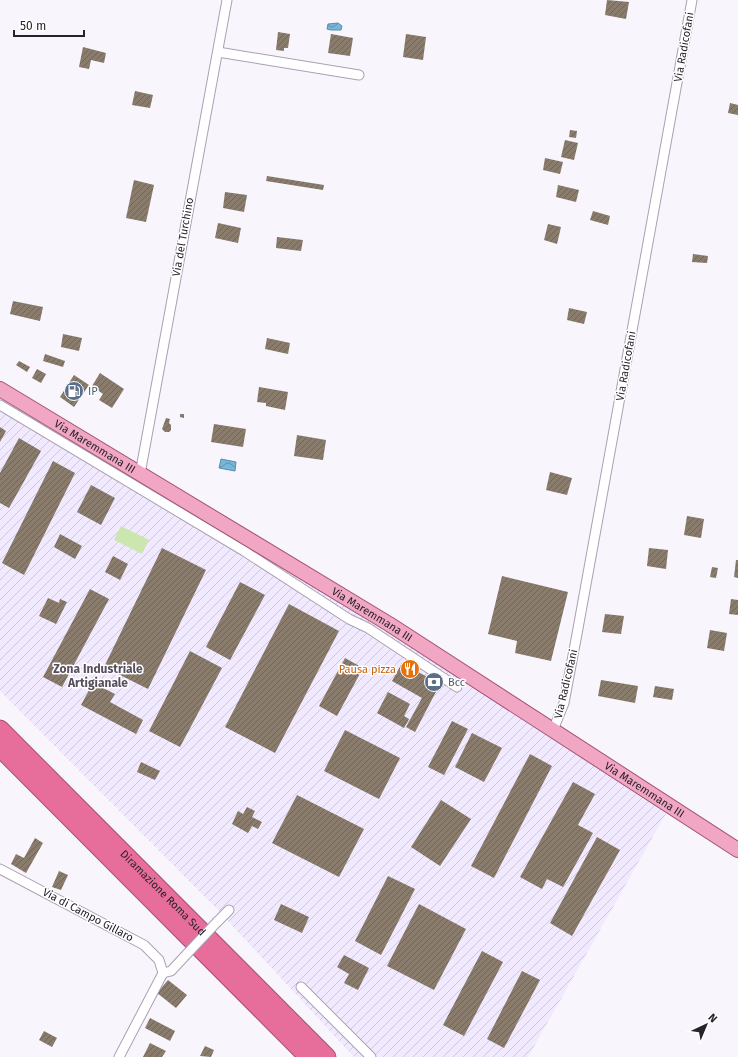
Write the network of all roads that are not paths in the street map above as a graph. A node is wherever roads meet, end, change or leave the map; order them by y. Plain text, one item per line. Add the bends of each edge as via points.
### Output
1 (227, 0) edge
2 (692, 0) edge
3 (218, 52) junction
4 (359, 75) dead end
5 (0, 389) edge
6 (0, 405) edge
7 (140, 474) junction
8 (457, 687) dead end
9 (0, 729) edge
10 (553, 730) junction
11 (0, 748) edge
12 (738, 850) edge
13 (0, 869) edge
14 (229, 910) dead end
15 (163, 973) junction
16 (301, 987) dead end
17 (119, 1057) edge
18 (308, 1057) edge
19 (327, 1057) edge
20 (371, 1057) edge

1 - 3 street, Via del Turchino
2 - 10 street, Via Radicofani via 576,641 564,703
3 - 4 street
3 - 7 street, Via del Turchino
5 - 7 main road, Via Maremmana III
6 - 8 street via 244,552 349,619 368,628
7 - 10 main road, Via Maremmana III via 389,624
9 - 19 highway, Diramazione Roma Sud
10 - 12 main road, Via Maremmana III
11 - 18 highway, Diramazione Roma Sud
13 - 15 street, Via di Campo Gillaro via 144,945 160,960
14 - 15 street, bridge via 171,971
15 - 17 street
16 - 20 street

